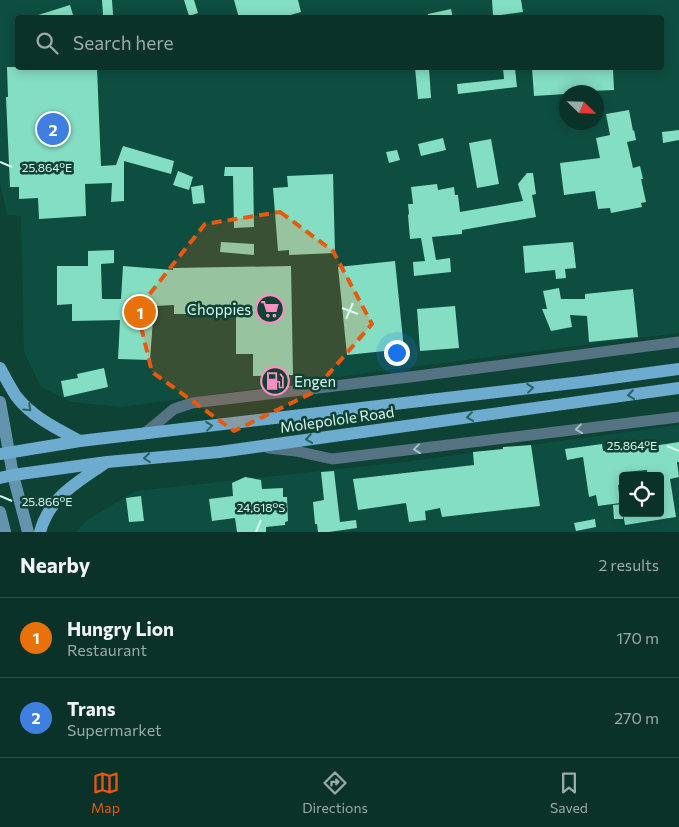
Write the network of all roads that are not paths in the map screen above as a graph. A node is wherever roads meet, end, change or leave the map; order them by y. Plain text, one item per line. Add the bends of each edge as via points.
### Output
1 (679, 342) edge
2 (0, 368) edge
3 (679, 369) edge
4 (679, 388) edge
5 (0, 402) edge
6 (679, 416) edge
7 (144, 434) junction
8 (80, 441) junction
9 (258, 447) junction
10 (5, 453) edge
11 (107, 462) junction
12 (13, 475) junction
13 (0, 478) edge
14 (0, 512) edge
15 (5, 532) edge
16 (28, 532) edge
17 (40, 532) edge

1 - 7 street via 192,403 174,409
2 -> 8 main road via 27,408
7 -> 3 main road, Molepolole Road
4 -> 9 main road, Molepolole Road
5 - 10 main road
6 -> 9 street via 332,459
7 - 8 main road, Molepolole Road
8 - 10 main road, Molepolole Road
9 -> 11 main road, Molepolole Road
10 - 12 main road
11 - 12 main road, Molepolole Road
11 - 17 main road via 69,488 55,502 43,520
12 - 13 main road, Molepolole Road
12 - 16 main road
14 - 15 main road

